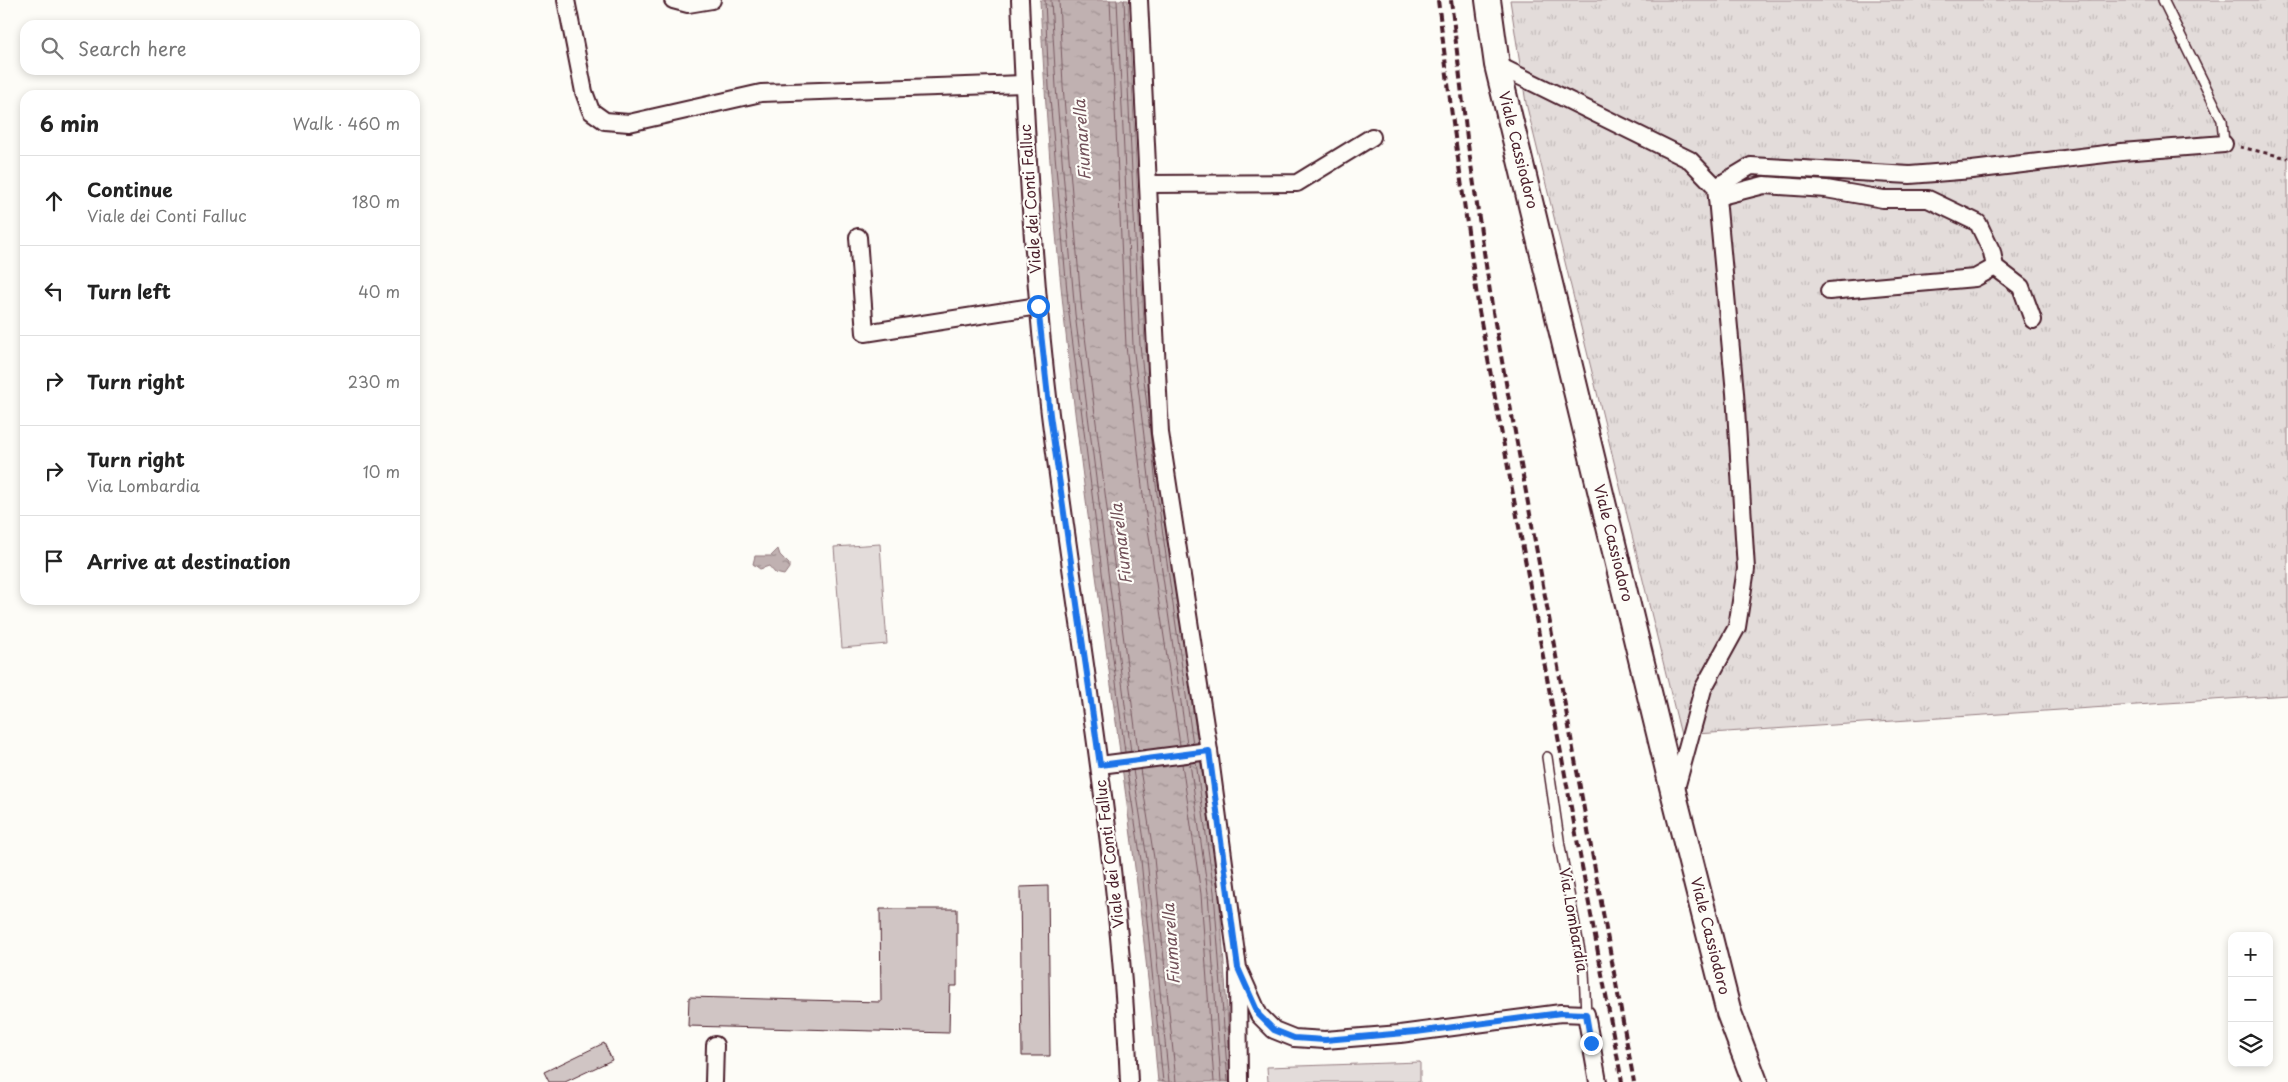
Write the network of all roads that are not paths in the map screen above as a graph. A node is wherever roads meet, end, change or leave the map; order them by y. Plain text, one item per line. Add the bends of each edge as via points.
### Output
1 (566, 0) edge
2 (673, 0) edge
3 (712, 0) edge
4 (1020, 0) edge
5 (1139, 0) edge
6 (1488, 0) edge
7 (2163, 0) edge
8 (1497, 65) junction
9 (1024, 84) junction
10 (1372, 137) dead end
11 (2224, 144) joint
12 (1148, 184) junction
13 (1717, 192) junction
14 (858, 237) dead end
15 (1995, 267) junction
16 (1829, 292) dead end
17 (1038, 306) junction
18 (2033, 320) dead end
19 (1205, 752) junction
20 (1547, 757) dead end
21 (1100, 765) junction
22 (1674, 795) junction
23 (1238, 968) junction
24 (1586, 1014) junction
25 (714, 1045) dead end
26 (714, 1082) edge
27 (1129, 1082) edge
28 (1239, 1082) edge
29 (1598, 1082) edge
30 (1755, 1082) edge

1 - 9 street via 584,92 591,111 605,121 629,123 761,93
2 - 3 street via 688,4
4 - 9 street, Viale dei Conti Falluc
5 - 12 street
6 - 8 main road, Viale Cassiodoro
7 - 11 lane via 2222,120
8 - 13 street via 1690,160
8 - 22 main road, Viale Cassiodoro
9 - 17 street, Viale dei Conti Falluc
10 - 12 street via 1297,183
11 - 13 street via 1910,175 1752,166
12 - 19 street via 1160,433
13 - 15 street via 1764,185 1826,189 1882,199 1928,199 1978,223 1992,252
13 - 22 street via 1735,393 1746,569 1737,627 1704,689
14 - 17 street via 865,334
15 - 16 street via 1975,278
15 - 18 street via 2022,287
17 - 21 street, Viale dei Conti Falluc via 1050,415
19 - 21 street
19 - 23 street
20 - 24 lane, Via Lombardia via 1584,972
21 - 27 street, Viale dei Conti Falluc via 1116,896
22 - 30 main road, Viale Cassiodoro via 1730,1013
23 - 24 street via 1259,1015 1274,1030 1294,1038 1351,1038 1561,1013
23 - 28 street
24 - 29 street, Via Lombardia
25 - 26 street

